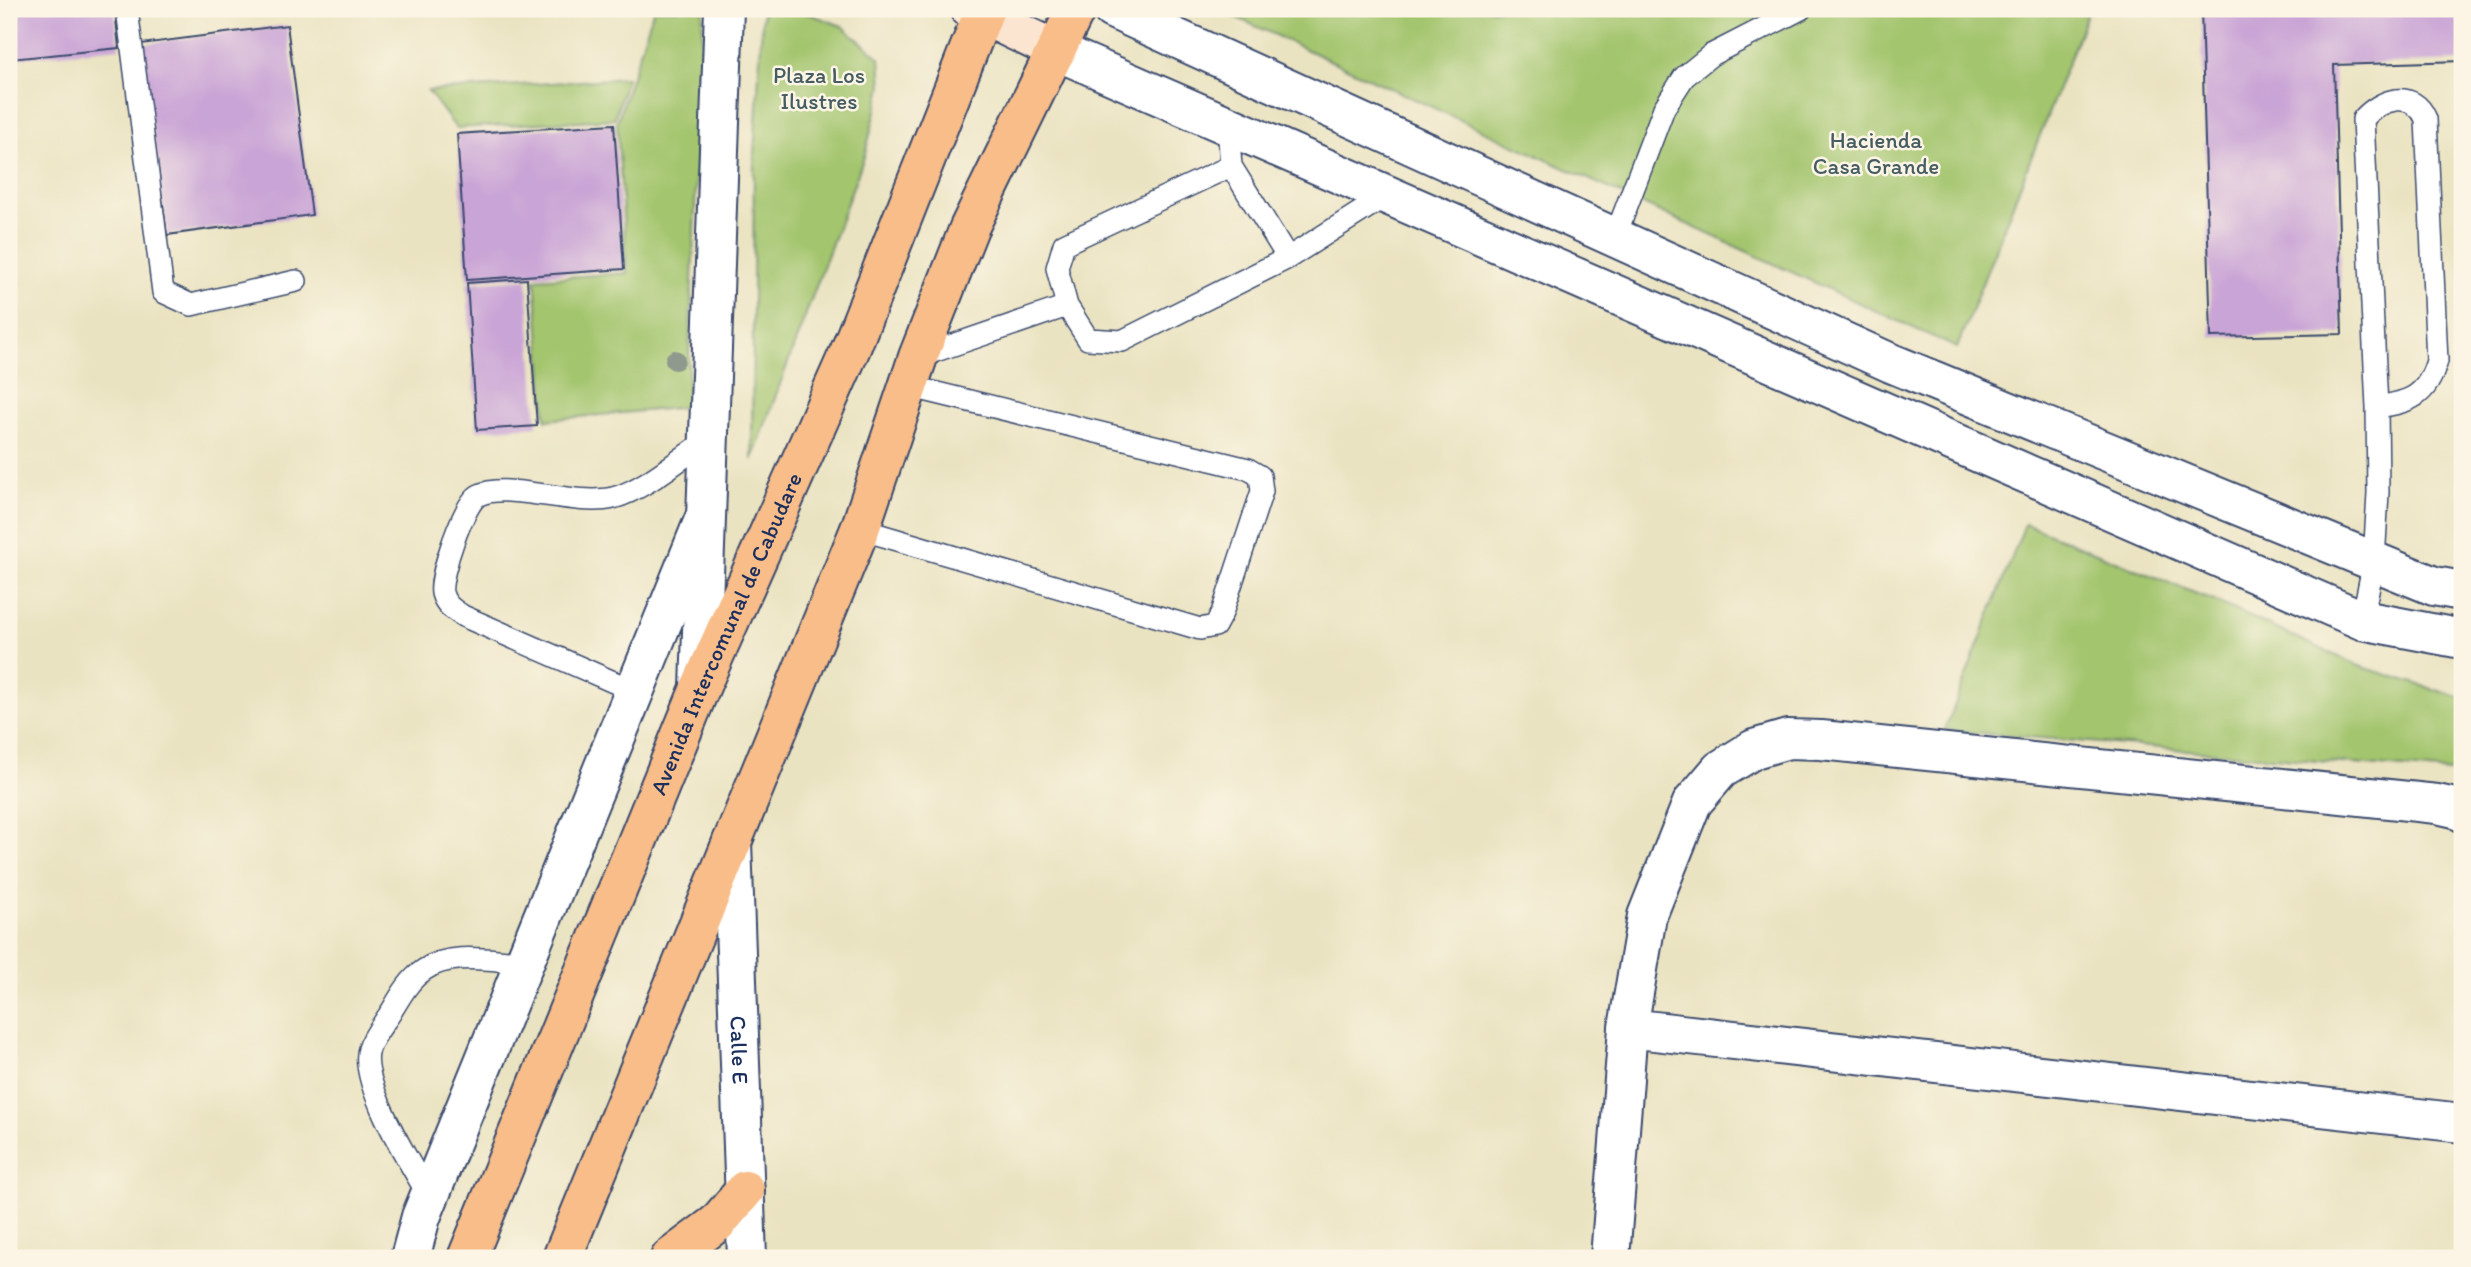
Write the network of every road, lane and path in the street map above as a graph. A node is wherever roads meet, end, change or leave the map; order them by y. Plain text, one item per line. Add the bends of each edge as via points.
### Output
1 (127, 9) edge
2 (724, 9) edge
3 (1076, 9) edge
4 (1112, 9) edge
5 (1801, 9) edge
6 (979, 11) edge
7 (1057, 51) junction
8 (1228, 125) junction
9 (1231, 166) junction
10 (1387, 195) junction
11 (1615, 237) junction
12 (1288, 258) junction
13 (296, 281) dead end
14 (1067, 306) junction
15 (913, 371) junction
16 (2377, 407) junction
17 (709, 439) junction
18 (706, 515) junction
19 (860, 529) junction
20 (2374, 561) junction
21 (2462, 591) edge
22 (2362, 620) junction
23 (2462, 639) edge
24 (700, 688) junction
25 (634, 691) junction
26 (2462, 812) edge
27 (732, 842) junction
28 (524, 962) junction
29 (1628, 1028) junction
30 (2462, 1123) edge
31 (745, 1190) junction
32 (429, 1196) junction
33 (410, 1258) edge
34 (467, 1258) edge
35 (562, 1258) edge
36 (670, 1258) edge
37 (747, 1258) edge
38 (1610, 1258) edge

1 - 13 lane via 163,292 191,305
2 - 17 street
3 - 7 highway
4 - 11 street
5 - 11 lane via 1711,55 1684,77 1664,108
6 - 7 street
6 - 24 highway, Avenida Intercomunal de Cabudare via 851,348
7 - 8 street
7 - 15 highway via 969,228
8 - 9 lane
8 - 10 street
9 - 12 lane
9 - 14 lane via 1064,244 1057,268
10 - 12 lane
10 - 22 street
11 - 20 street via 1891,363
12 - 14 lane via 1122,341 1088,338
14 - 15 lane
15 - 19 highway
15 - 19 lane via 1260,476 1262,491 1222,613 1215,626 1200,629
16 - 16 lane via 2363,119 2378,106 2405,100 2416,102 2426,118 2437,361 2427,388 2406,402
16 - 20 lane
17 - 18 street
17 - 25 lane via 613,498 580,500 494,491 477,495 467,507 443,574 442,593 450,607 463,616
18 - 24 street
18 - 25 street
19 - 27 highway
20 - 21 street via 2434,586
20 - 22 lane
22 - 23 street
24 - 34 highway, Avenida Intercomunal de Cabudare
25 - 28 street
26 - 29 street via 2437,804 1788,739 1754,748 1720,770 1692,803 1647,916
27 - 31 street, Calle E
27 - 35 highway
28 - 32 street
28 - 32 lane via 451,959 425,969 404,990 368,1050 379,1101
29 - 30 street
29 - 38 street
31 - 36 highway via 717,1223
31 - 37 street, Calle E
32 - 33 street

